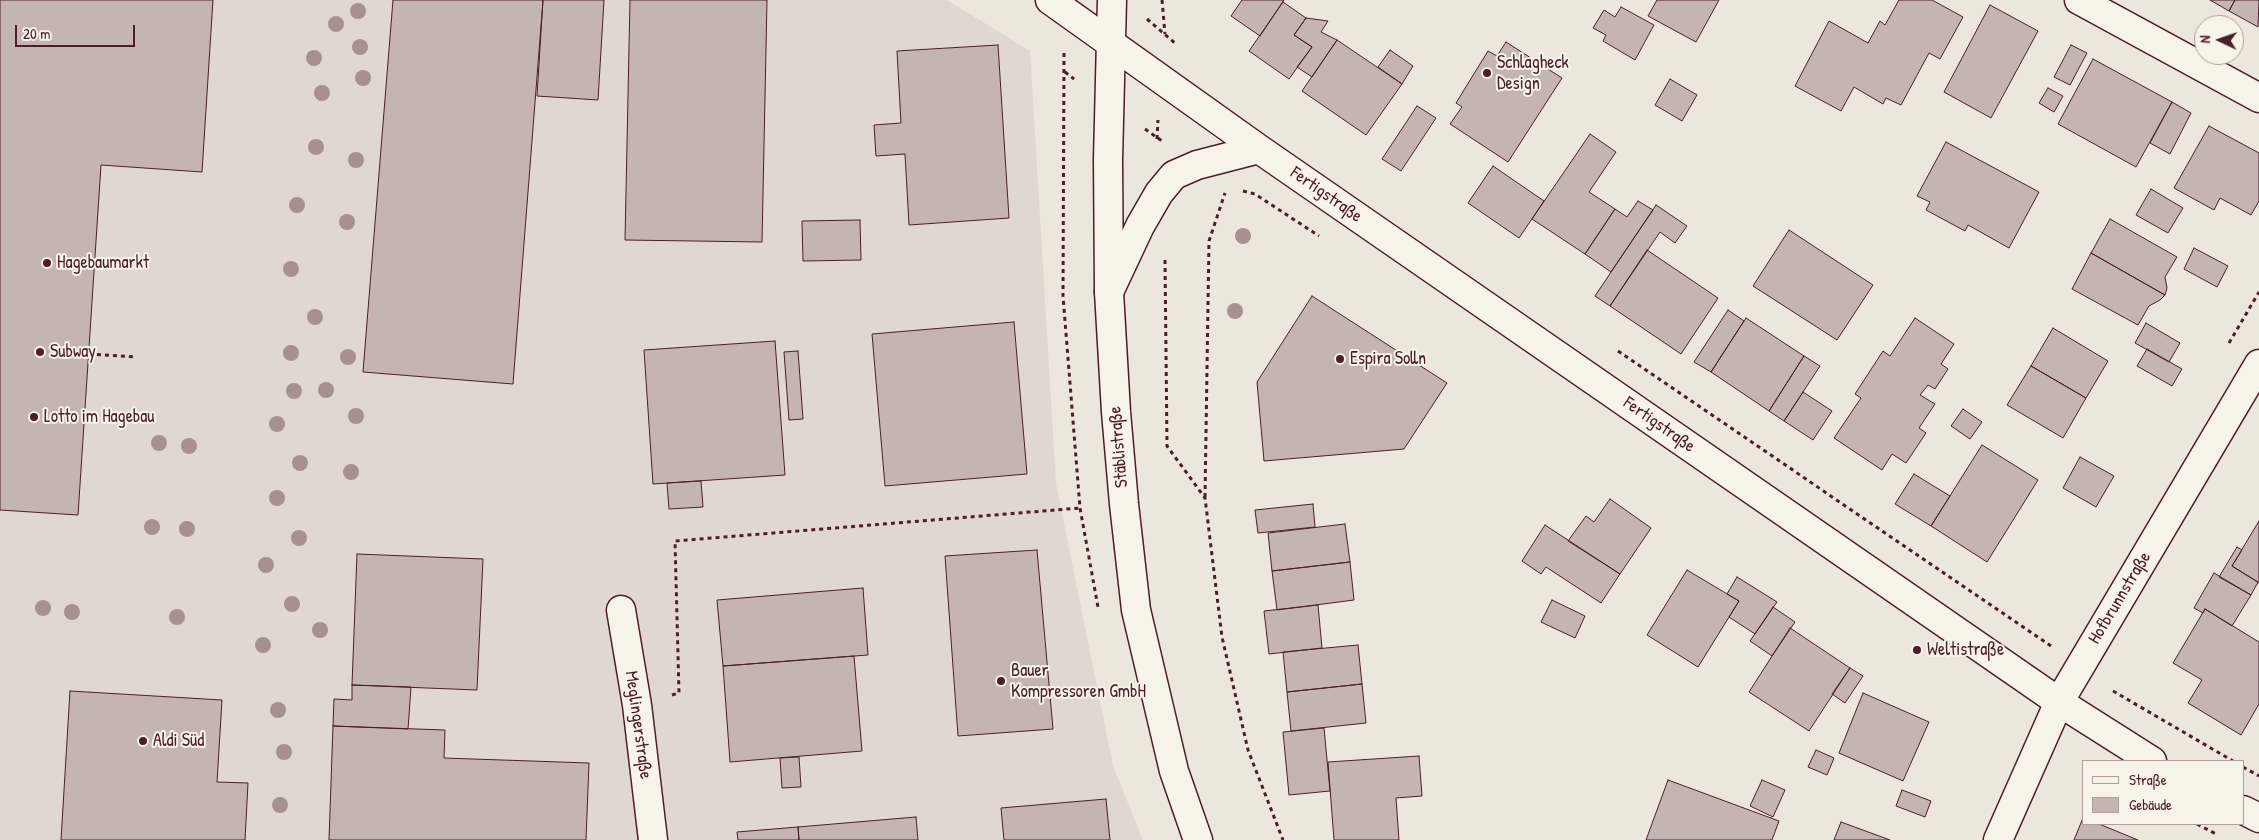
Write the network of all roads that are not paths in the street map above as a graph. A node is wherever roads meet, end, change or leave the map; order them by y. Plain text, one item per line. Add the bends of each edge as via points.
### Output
1 (1050, 0) edge
2 (1112, 0) edge
3 (2079, 0) edge
4 (1111, 45) junction
5 (2259, 98) edge
6 (1259, 148) junction
7 (1110, 292) junction
8 (2259, 364) edge
9 (622, 610) dead end
10 (2059, 702) junction
11 (2150, 760) edge
12 (2244, 810) edge
13 (2259, 818) edge
14 (653, 840) edge
15 (1198, 840) edge
16 (1998, 840) edge

1 - 4 street, Fertigstraße
2 - 4 street, Stäblistraße
3 - 5 street
4 - 6 street, Fertigstraße
4 - 7 street, Stäblistraße
6 - 7 street via 1197,165 1174,175 1140,226
6 - 10 street, Fertigstraße
7 - 15 street, Stäblistraße via 1116,412 1136,610 1174,771
8 - 10 street, Hofbrunnstraße
9 - 14 street, Meglingerstraße
10 - 11 street
10 - 16 street, Hofbrunnstraße
12 - 13 street

